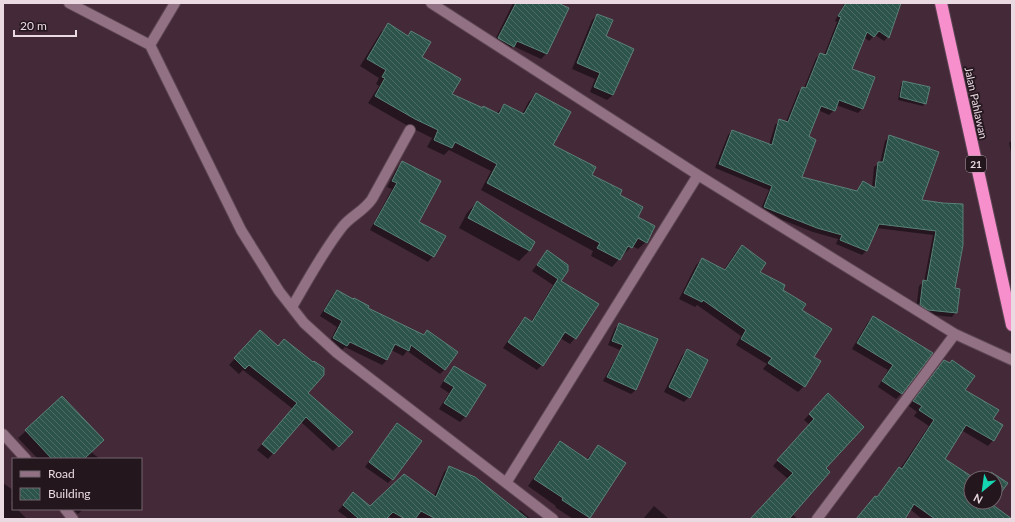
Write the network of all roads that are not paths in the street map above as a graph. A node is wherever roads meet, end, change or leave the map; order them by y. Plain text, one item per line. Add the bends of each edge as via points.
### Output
1 (69, 3) edge
2 (175, 3) edge
3 (430, 3) edge
4 (941, 3) edge
5 (150, 45) junction
6 (410, 130) dead end
7 (698, 175) junction
8 (292, 308) junction
9 (1012, 326) edge
10 (956, 334) junction
11 (1012, 360) edge
12 (3, 434) edge
13 (25, 458) edge
14 (506, 483) junction
15 (66, 510) edge
16 (73, 519) edge
17 (553, 519) edge
18 (816, 519) edge

1 - 5 street
2 - 5 street
3 - 7 street
4 - 9 highway, Jalan Pahlawan / 21
5 - 8 street via 241,230
6 - 8 street via 372,200 367,207 344,224
7 - 10 street
7 - 14 street
8 - 14 street via 304,323 337,353
10 - 11 street
10 - 18 street
12 - 13 street
14 - 17 street
15 - 16 street

